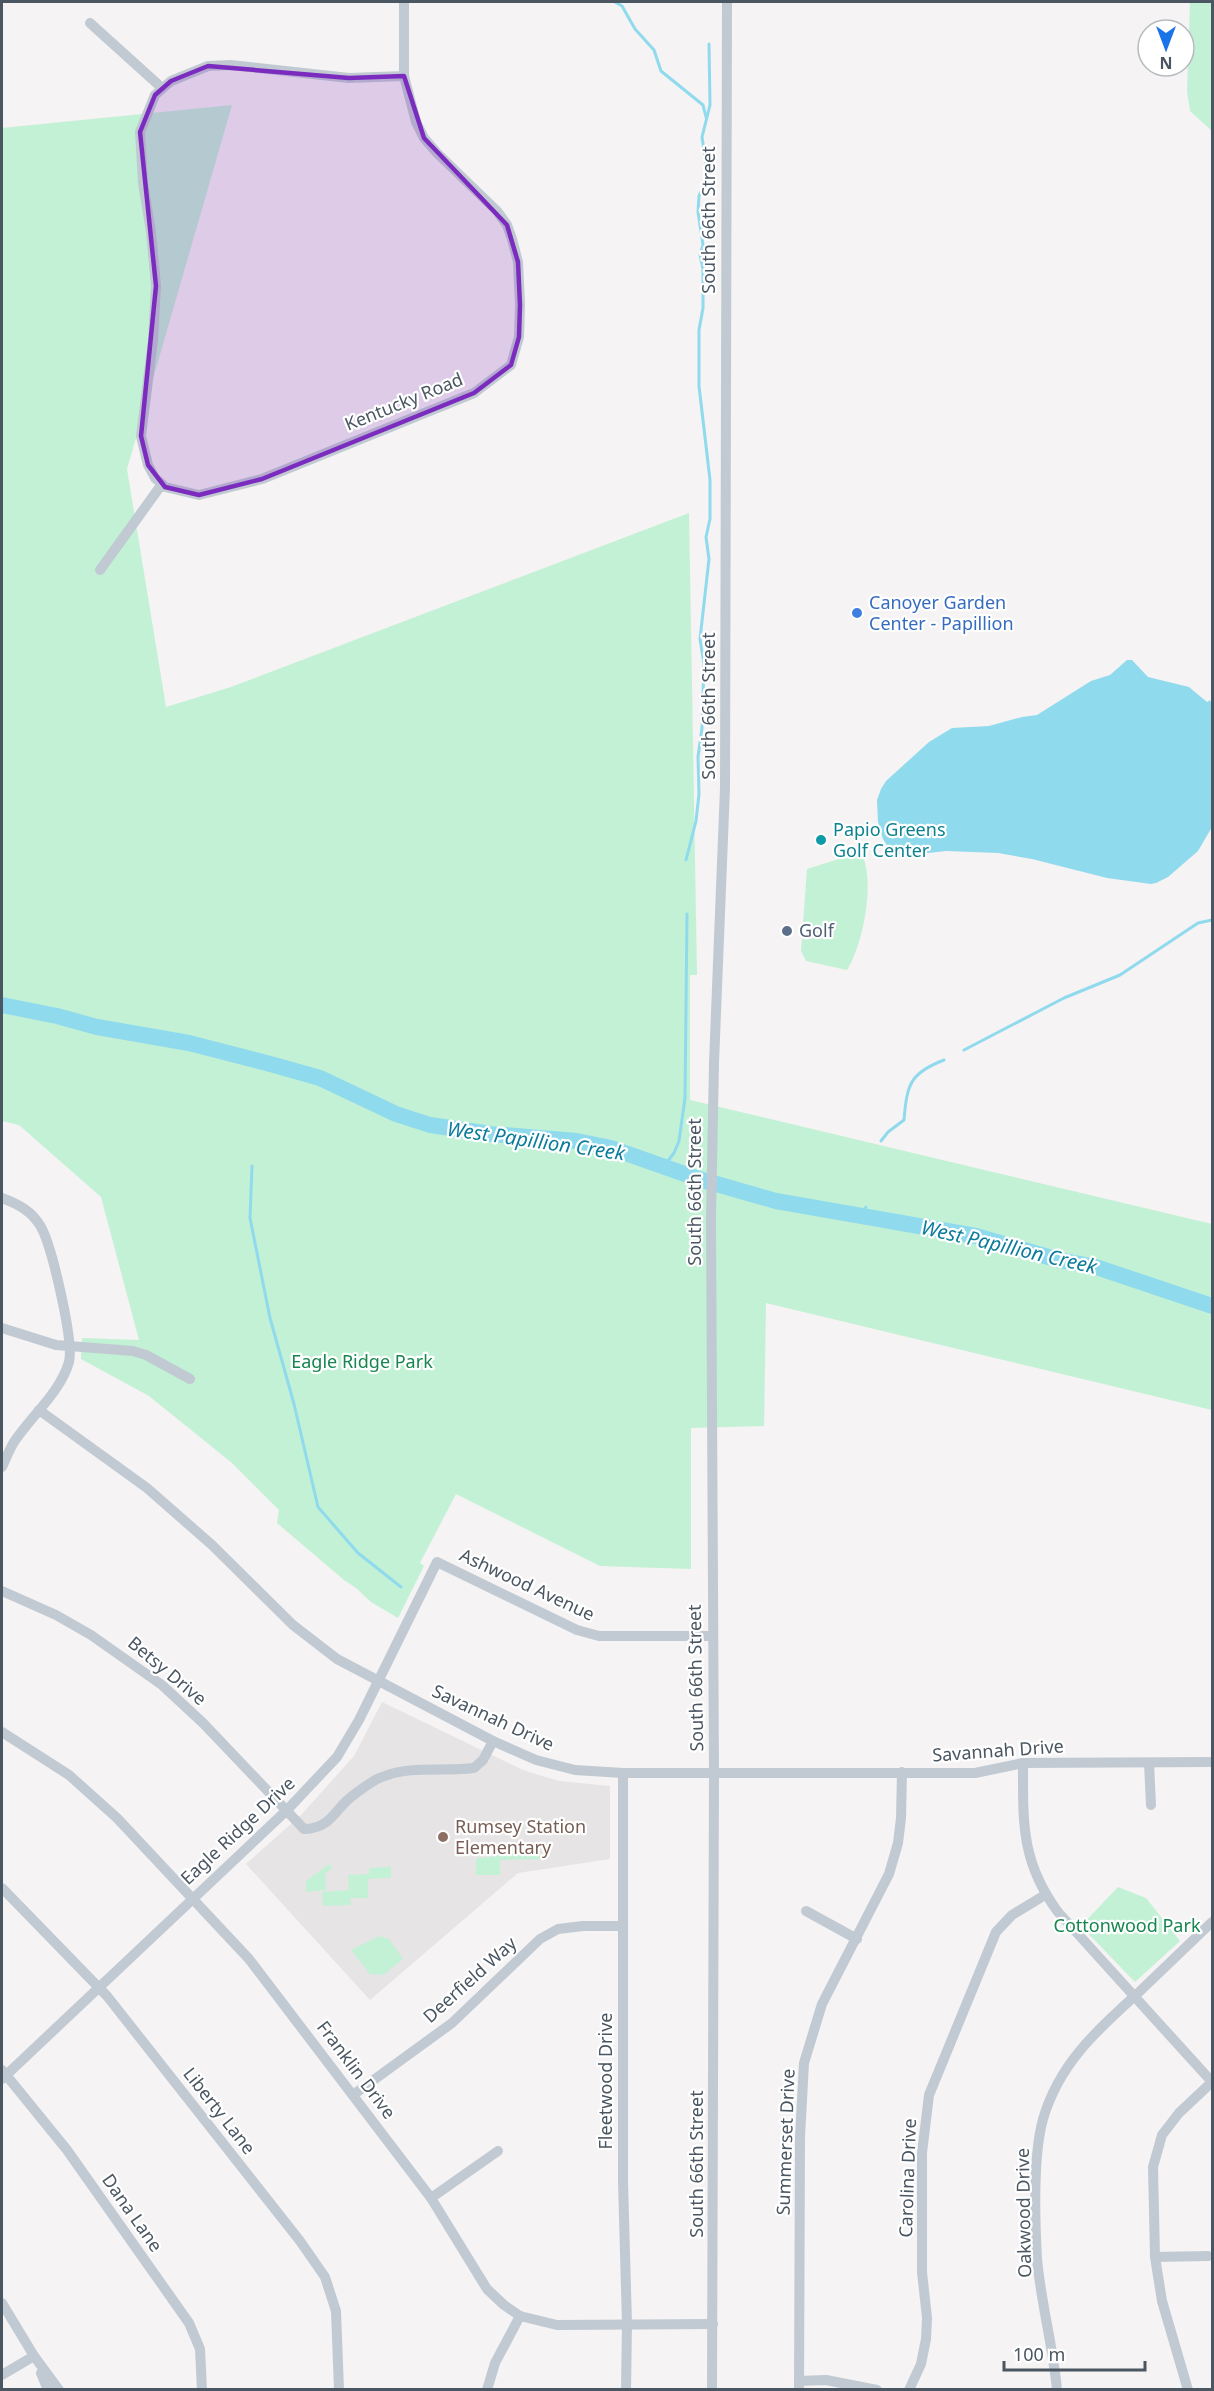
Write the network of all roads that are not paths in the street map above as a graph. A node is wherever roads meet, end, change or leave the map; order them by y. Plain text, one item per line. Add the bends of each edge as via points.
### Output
1 (404, 2) edge
2 (727, 2) edge
3 (90, 23) dead end
4 (404, 76) junction
5 (162, 88) junction
6 (162, 484) junction
7 (100, 570) dead end
8 (2, 1198) edge
9 (2, 1328) edge
10 (70, 1347) junction
11 (190, 1379) dead end
12 (39, 1410) junction
13 (2, 1467) edge
14 (437, 1562) joint
15 (2, 1591) edge
16 (712, 1636) junction
17 (378, 1681) junction
18 (2, 1732) edge
19 (493, 1741) junction
20 (1149, 1762) junction
21 (1212, 1762) edge
22 (1023, 1763) junction
23 (902, 1772) junction
24 (623, 1773) junction
25 (714, 1773) junction
26 (1151, 1805) dead end
27 (287, 1810) junction
28 (2, 1888) edge
29 (1045, 1895) junction
30 (192, 1898) junction
31 (806, 1911) dead end
32 (1212, 1922) edge
33 (622, 1926) junction
34 (857, 1939) junction
35 (99, 1988) junction
36 (1135, 1995) junction
37 (3, 2074) edge
38 (1212, 2082) edge
39 (353, 2095) junction
40 (498, 2151) dead end
41 (431, 2198) junction
42 (1208, 2256) dead end
43 (1155, 2258) junction
44 (2, 2303) edge
45 (520, 2316) junction
46 (627, 2324) junction
47 (713, 2324) junction
48 (33, 2356) junction
49 (2, 2375) edge
50 (799, 2385) edge
51 (713, 2387) edge
52 (48, 2390) edge
53 (59, 2390) edge
54 (201, 2390) edge
55 (339, 2390) edge
56 (487, 2390) edge
57 (626, 2390) edge
58 (877, 2390) edge
59 (909, 2390) edge
60 (1057, 2390) edge
61 (1188, 2390) edge

1 - 4 street, Kentucky Road
2 - 16 street, South 66th Street via 725,769 712,1142
3 - 5 street
4 - 5 street via 349,78 208,66
4 - 6 street, Kentucky Road via 424,138 507,225 518,262 520,305 519,336 511,365 474,393 262,479 199,495
5 - 6 street via 146,112 140,147 156,286 141,436 148,465
6 - 7 street
8 - 10 street via 17,1203 42,1228 69,1328
9 - 10 street
10 - 11 street via 133,1351
10 - 12 street via 63,1378
12 - 13 street via 14,1442
12 - 17 street, Savannah Drive via 147,1488 319,1645
14 - 16 street, Ashwood Avenue via 577,1630 599,1636
14 - 17 street, Eagle Ridge Drive
15 - 27 street, Betsy Drive via 82,1630 162,1685
16 - 25 street, South 66th Street
17 - 19 street, Savannah Drive
17 - 27 street, Eagle Ridge Drive via 337,1757
18 - 30 street, Franklin Drive via 69,1775 117,1818
19 - 24 street, Savannah Drive via 536,1760
19 - 27 street, Betsy Drive via 474,1768 403,1771 381,1777 352,1796 325,1825 316,1829 304,1829
20 - 21 street, Savannah Drive
20 - 22 street, Savannah Drive
20 - 26 street
22 - 23 street, Savannah Drive via 975,1773
22 - 29 street via 1026,1845
23 - 25 street, Savannah Drive
23 - 34 street, Summerset Drive via 898,1843 889,1874
24 - 25 street, Savannah Drive
24 - 33 street, Fleetwood Drive
25 - 47 street, South 66th Street
27 - 30 street, Eagle Ridge Drive
28 - 35 street, Liberty Lane
29 - 36 street
29 - 59 street, Carolina Drive via 1012,1915 996,1932 929,2095 922,2153 922,2272 927,2339
30 - 35 street, Eagle Ridge Drive
30 - 39 street, Franklin Drive via 249,1959
31 - 34 street
32 - 36 street, Oakwood Drive
33 - 39 street, Deerfield Way via 558,1929 540,1939 452,2023
33 - 46 street, Fleetwood Drive
34 - 50 street, Summerset Drive via 822,2004 804,2063
35 - 37 street, Eagle Ridge Drive
35 - 55 street, Liberty Lane via 325,2277 336,2311
36 - 38 street
36 - 60 street, Oakwood Drive via 1087,2040 1069,2064 1043,2119 1036,2177 1037,2259
37 - 54 street, Dana Lane via 67,2150 189,2323 200,2349
38 - 43 street via 1179,2113 1156,2148
39 - 41 street, Franklin Drive
40 - 41 street
41 - 45 street, Franklin Drive via 487,2289
42 - 43 street
43 - 61 street via 1162,2301
44 - 48 street
45 - 46 street, Franklin Drive via 558,2325
45 - 56 street via 495,2363
46 - 47 street, Franklin Drive
46 - 57 street, Fleetwood Drive
47 - 51 street, South 66th Street
48 - 49 street
48 - 52 street
48 - 53 street
50 - 58 street via 826,2380

